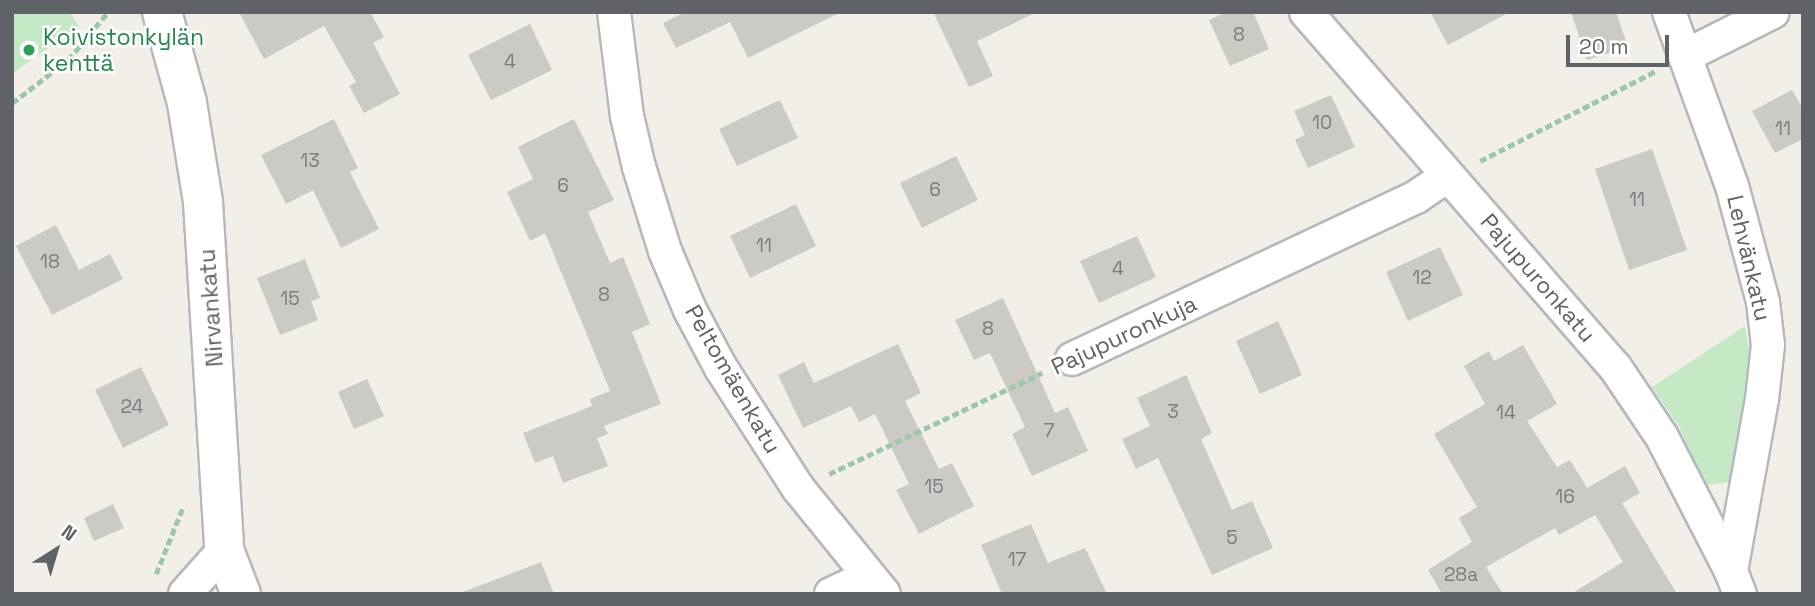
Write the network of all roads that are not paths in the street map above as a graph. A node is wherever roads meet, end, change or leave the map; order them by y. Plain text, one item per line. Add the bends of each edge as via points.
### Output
1 (162, 12) edge
2 (614, 12) edge
3 (1307, 12) edge
4 (1669, 12) edge
5 (1773, 12) edge
6 (1685, 56) junction
7 (1447, 176) junction
8 (1072, 359) road end
9 (224, 550) junction
10 (1735, 582) edge
11 (876, 586) edge
12 (185, 594) edge
13 (241, 594) edge
14 (831, 594) edge

1 - 9 street, Nirvankatu via 187,103 203,202
2 - 11 street, Peltomäenkatu via 627,116 665,251 705,341 798,488
3 - 7 street, Pajupuronkatu
4 - 6 street, Lehvänkatu
5 - 6 street
6 - 10 street, Lehvänkatu via 1732,186 1763,302 1768,345
7 - 8 street, Pajupuronkuja via 1416,197
7 - 10 street, Pajupuronkatu via 1569,311 1637,395
9 - 12 street
9 - 13 street, Nirvankatu
11 - 14 street

